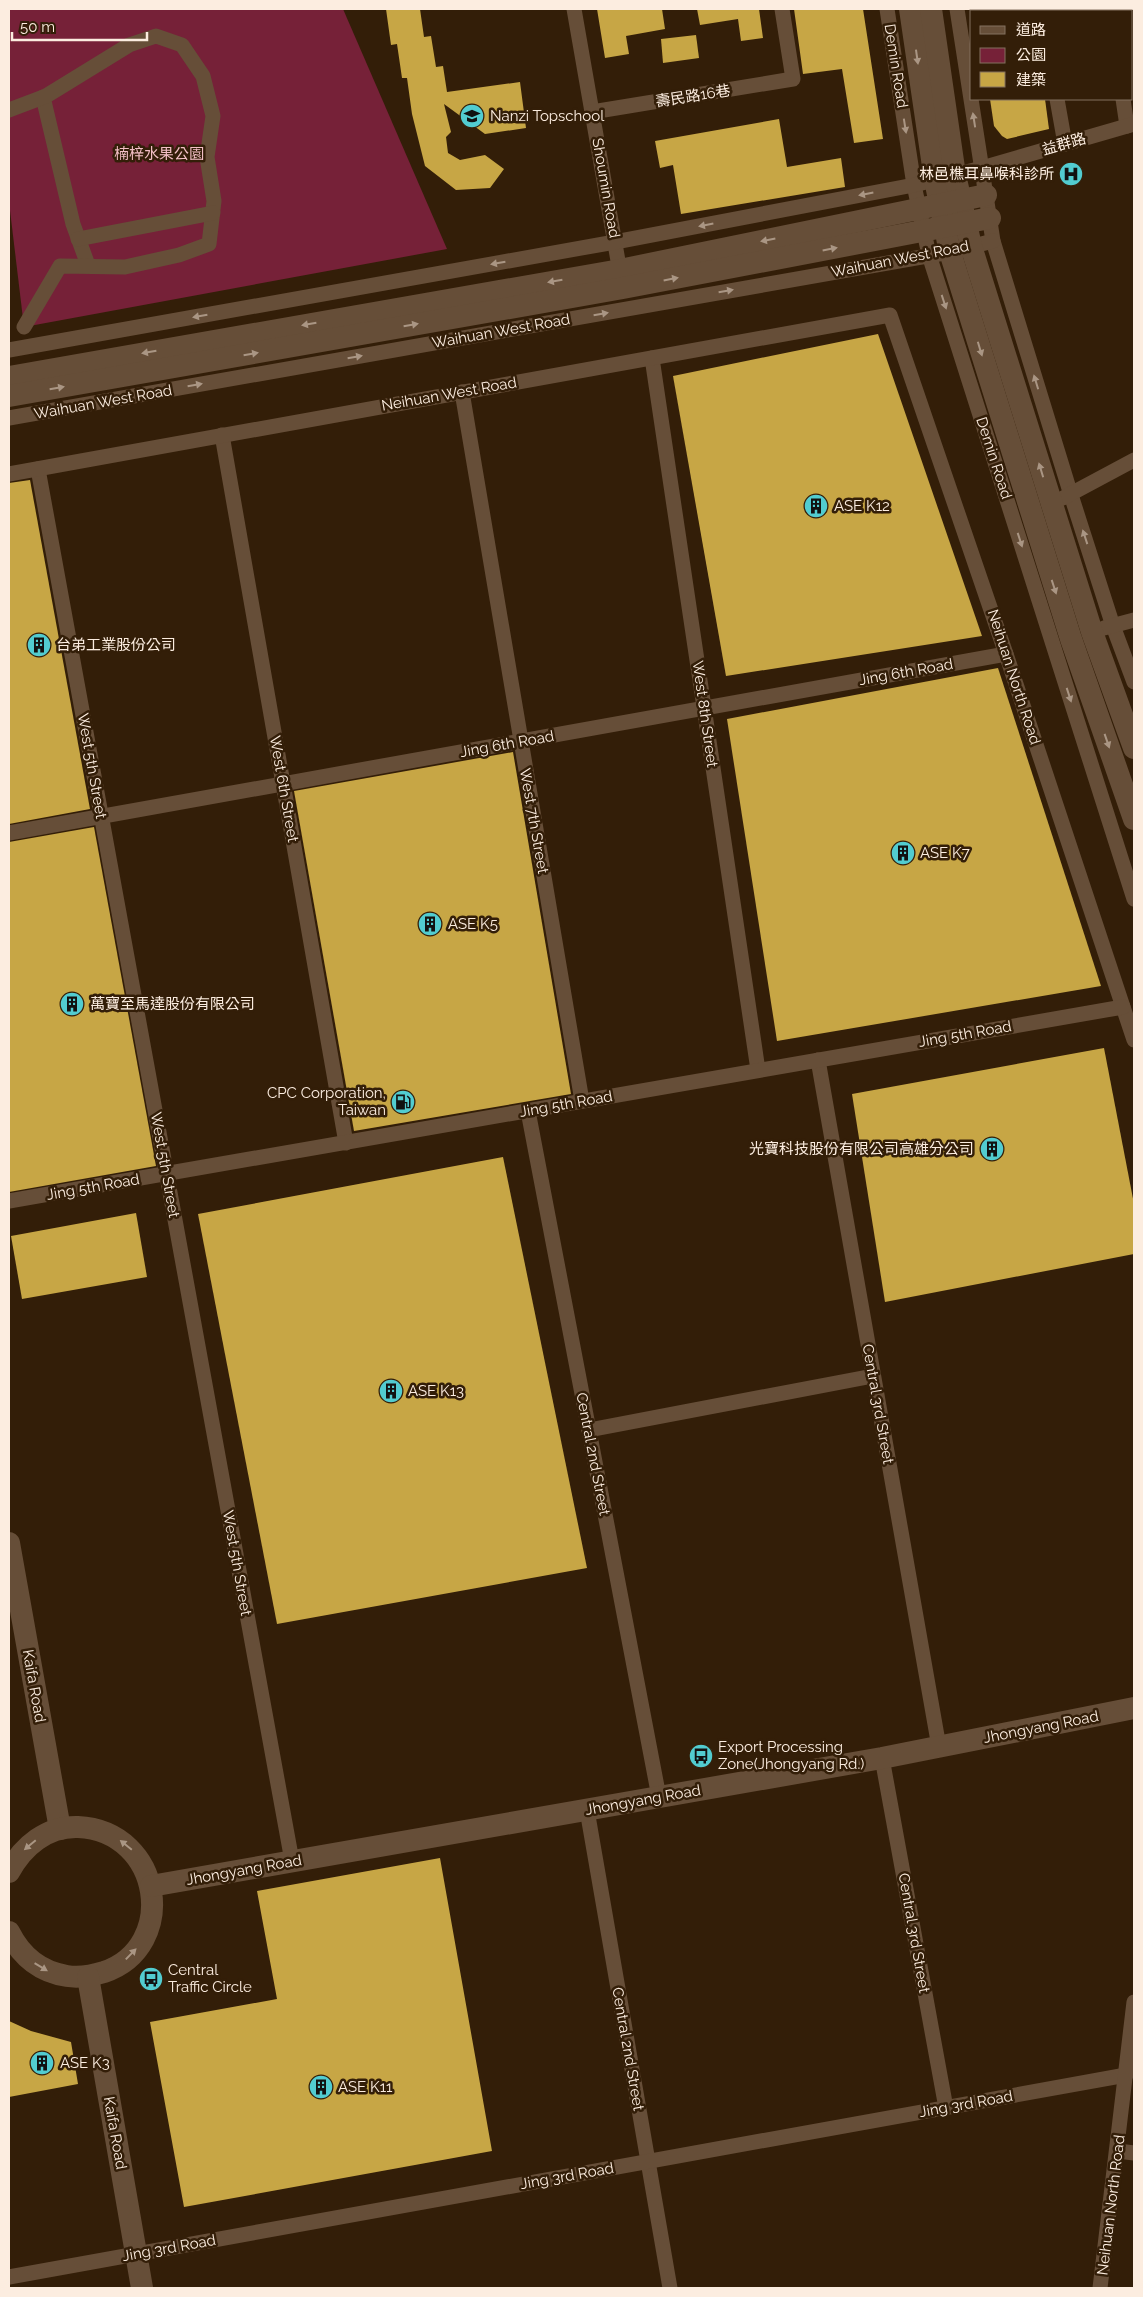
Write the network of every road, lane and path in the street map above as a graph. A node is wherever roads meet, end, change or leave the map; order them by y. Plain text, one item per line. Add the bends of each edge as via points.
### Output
1 (574, 9) edge
2 (782, 9) edge
3 (887, 9) edge
4 (910, 9) edge
5 (931, 9) edge
6 (957, 9) edge
7 (970, 92) edge
8 (43, 97) junction
9 (971, 100) edge
10 (1058, 100) edge
11 (1123, 100) edge
12 (9, 110) edge
13 (592, 112) junction
14 (1131, 125) edge
15 (1065, 144) junction
16 (982, 168) junction
17 (945, 178) junction
18 (914, 185) junction
19 (986, 195) junction
20 (940, 205) junction
21 (212, 212) junction
22 (990, 218) junction
23 (945, 227) junction
24 (78, 239) junction
25 (993, 241) junction
26 (615, 242) junction
27 (950, 251) junction
28 (88, 266) junction
29 (623, 289) junction
30 (890, 315) joint
31 (24, 328) dead end
32 (9, 350) edge
33 (652, 358) junction
34 (9, 377) edge
35 (462, 392) junction
36 (9, 396) edge
37 (9, 418) edge
38 (222, 435) junction
39 (1134, 460) edge
40 (38, 468) junction
41 (9, 474) edge
42 (1061, 498) junction
43 (1021, 513) junction
44 (1134, 620) edge
45 (1103, 629) junction
46 (1062, 642) junction
47 (1006, 654) junction
48 (1134, 682) edge
49 (704, 708) junction
50 (521, 741) junction
51 (1134, 748) edge
52 (283, 784) junction
53 (101, 817) junction
54 (1134, 819) edge
55 (9, 833) edge
56 (1128, 858) edge
57 (1134, 899) edge
58 (1123, 1007) junction
59 (1134, 1040) edge
60 (818, 1060) junction
61 (758, 1070) junction
62 (582, 1101) junction
63 (528, 1111) junction
64 (346, 1143) junction
65 (166, 1174) junction
66 (9, 1201) edge
67 (873, 1376) junction
68 (589, 1430) junction
69 (9, 1548) edge
70 (1134, 1708) edge
71 (939, 1747) junction
72 (882, 1758) junction
73 (659, 1797) junction
74 (587, 1810) junction
75 (60, 1828) junction
76 (292, 1861) junction
77 (9, 1872) edge
78 (151, 1886) junction
79 (9, 1932) edge
80 (88, 1977) junction
81 (1134, 2002) edge
82 (1126, 2075) junction
83 (946, 2108) junction
84 (1118, 2151) junction
85 (1134, 2153) edge
86 (648, 2162) junction
87 (136, 2254) junction
88 (9, 2277) edge
89 (142, 2288) edge
90 (670, 2288) edge
91 (1100, 2288) edge

1 - 13 street, Shoumin Road
2 - 13 street, 壽民路16巷 via 793,80
3 -> 18 street, Demin Road
4 -> 17 street, Demin Road
5 - 17 street, Demin Road
7 -> 6 street, Demin Road
8 - 12 street
8 - 21 street via 129,45 156,36 182,45 203,76 213,116 207,157 214,200
8 - 24 street
16 -> 9 street, Demin Road
10 - 15 street
11 - 14 street
13 - 26 street, Shoumin Road
14 - 15 street, 益群路
15 - 16 street, 益群路
16 - 17 street, 益群路
16 - 19 street, Demin Road
17 - 18 street
17 - 20 street, Demin Road
18 - 20 street, Demin Road
18 -> 26 street
19 - 20 street, Waihuan West Road
19 - 22 street, Demin Road
20 - 23 street, Demin Road
20 - 23 street, Demin Road
20 -> 29 street, Waihuan West Road
21 - 24 street
21 - 28 street via 210,244 179,255 125,267
22 - 23 street, Waihuan West Road
22 - 25 street, Demin Road
23 - 27 street, Demin Road
23 - 27 street, Demin Road
29 -> 23 street, Waihuan West Road
24 - 28 street
25 - 27 street, Waihuan West Road
42 -> 25 street, Demin Road
26 - 29 street, Shoumin Road
26 -> 32 street
29 -> 27 street, Waihuan West Road
42 -> 27 street, Demin Road
27 -> 43 street, Demin Road
28 - 31 street via 60,266
29 -> 34 street, Waihuan West Road
36 -> 29 street, Waihuan West Road
37 -> 29 street, Waihuan West Road
30 - 33 street, Neihuan West Road
30 - 47 street, Neihuan North Road
33 - 35 street, Neihuan West Road
33 - 49 street, West 8th Street
35 - 38 street, Neihuan West Road
35 - 50 street, West 7th Street
38 - 40 street, Neihuan West Road
38 - 52 street, West 6th Street
39 - 42 street
40 - 41 street, Neihuan West Road
40 - 53 street, West 5th Street
42 - 43 street
45 -> 42 street, Demin Road
43 -> 46 street, Demin Road
44 - 45 street
45 - 46 street
45 - 48 street, Demin Road
45 - 51 street, Demin Road
46 -> 54 street, Demin Road
46 -> 56 street, Demin Road
47 - 49 street, Jing 6th Road
47 - 58 street, Neihuan North Road
49 - 50 street, Jing 6th Road
49 - 61 street, West 8th Street
50 - 52 street, Jing 6th Road
50 - 62 street, West 7th Street
52 - 53 street, Jing 6th Road
52 - 64 street, West 6th Street
53 - 55 street, Jing 6th Road
53 - 65 street, West 5th Street
56 - 57 street, Demin Road
58 - 59 street, Neihuan North Road
58 - 60 street, Jing 5th Road
60 - 61 street, Jing 5th Road
60 - 67 street, Central 3rd Street
61 - 62 street, Jing 5th Road
62 - 63 street, Jing 5th Road
63 - 64 street, Jing 5th Road
63 - 68 street, Central 2nd Street
64 - 65 street, Jing 5th Road
65 - 66 street, Jing 5th Road
65 - 76 street, West 5th Street
67 - 68 street
67 - 71 street, Central 3rd Street
68 - 73 street, Central 2nd Street
69 - 75 street, Kaifa Road
70 - 71 street, Jhongyang Road
71 - 72 street, Jhongyang Road
72 - 73 street, Jhongyang Road
72 - 83 street, Central 3rd Street
73 - 74 street, Jhongyang Road
74 - 76 street, Jhongyang Road
74 - 86 street, Central 2nd Street
75 -> 77 street via 27,1846
78 -> 75 street via 137,1856 112,1835 90,1828
76 - 78 street, Jhongyang Road
80 -> 78 street via 124,1962 136,1948 148,1928 152,1908
79 -> 80 street via 27,1958 44,1970 74,1978
80 - 87 street, Kaifa Road
81 - 82 street, Neihuan North Road
82 - 83 street, Jing 3rd Road
82 - 84 street, Neihuan North Road
83 - 86 street, Jing 3rd Road
84 - 85 street
84 - 91 street, Neihuan North Road
86 - 87 street, Jing 3rd Road
86 - 90 street, Central 2nd Street
87 - 88 street, Jing 3rd Road
87 - 89 street, Kaifa Road

